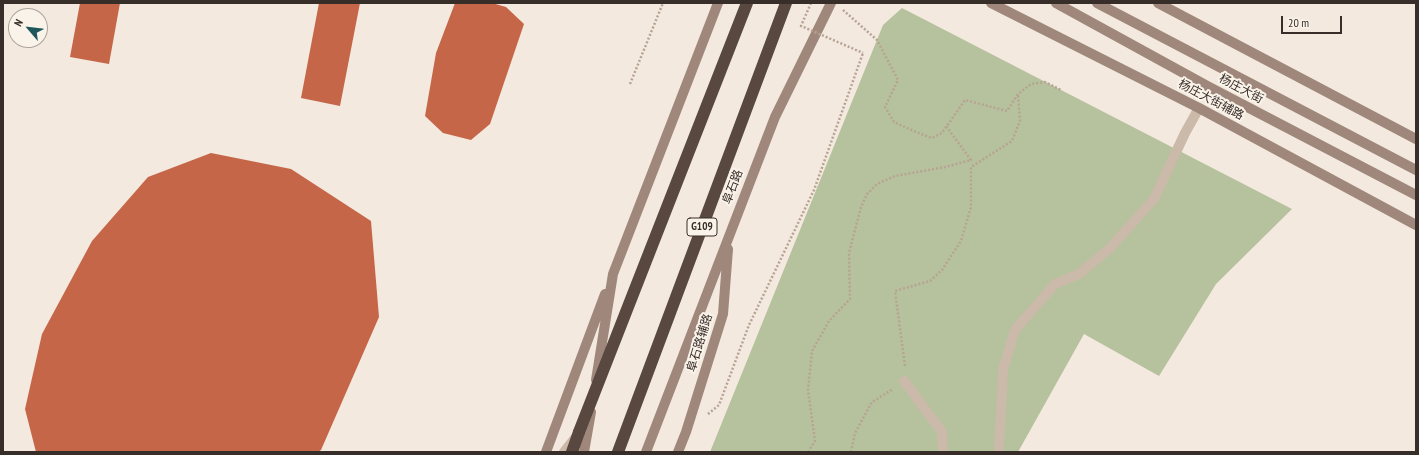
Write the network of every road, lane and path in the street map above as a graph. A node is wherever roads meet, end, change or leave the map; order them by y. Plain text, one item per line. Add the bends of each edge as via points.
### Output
1 (663, 3) edge
2 (718, 3) edge
3 (747, 3) edge
4 (786, 3) edge
5 (811, 3) edge
6 (831, 3) edge
7 (991, 3) edge
8 (1056, 3) edge
9 (1097, 3) edge
10 (1158, 3) edge
11 (840, 8) dead end
12 (630, 84) dead end
13 (1061, 90) dead end
14 (1018, 94) junction
15 (1199, 108) junction
16 (946, 126) junction
17 (1416, 139) edge
18 (1416, 170) edge
19 (1416, 195) edge
20 (1416, 225) edge
21 (728, 238) junction
22 (613, 274) junction
23 (904, 381) junction
24 (719, 405) dead end
25 (579, 432) junction
26 (546, 452) edge
27 (564, 452) edge
28 (572, 452) edge
29 (584, 452) edge
30 (618, 452) edge
31 (646, 452) edge
32 (678, 452) edge
33 (808, 452) edge
34 (851, 452) edge
35 (943, 452) edge
36 (999, 452) edge

1 - 12 path
2 - 22 main road
3 - 25 highway, bridge
4 - 30 highway, 阜石路 / G109
5 - 24 path, bridge via 801,26 862,53 814,190 749,325
6 - 21 main road, 阜石路 via 775,117
7 - 15 main road, 杨庄大街辅路
8 - 19 main road, 杨庄大街 via 1209,87
9 - 18 main road
10 - 17 main road
11 - 16 path via 877,40 898,80 886,107 894,122 932,138 942,133
13 - 14 path via 1046,82 1031,84
14 - 16 path via 1007,111 965,100
14 - 23 path via 1020,121 1012,141 971,167 970,207 961,241 942,270 930,281 895,291 905,362
15 - 20 main road, 杨庄大街辅路
15 - 36 street via 1154,199 1110,248 1079,274 1055,284 1015,330 1003,369
16 - 33 path via 971,160 895,176 877,184 867,194 850,253 850,299 829,321 812,351 808,390 815,441
21 - 31 main road, 阜石路
21 - 32 main road, 阜石路辅路 via 723,314
22 - 26 main road
22 - 29 main road
23 - 34 path via 872,402 855,432
23 - 35 street via 942,432
25 - 27 street
25 - 28 highway

